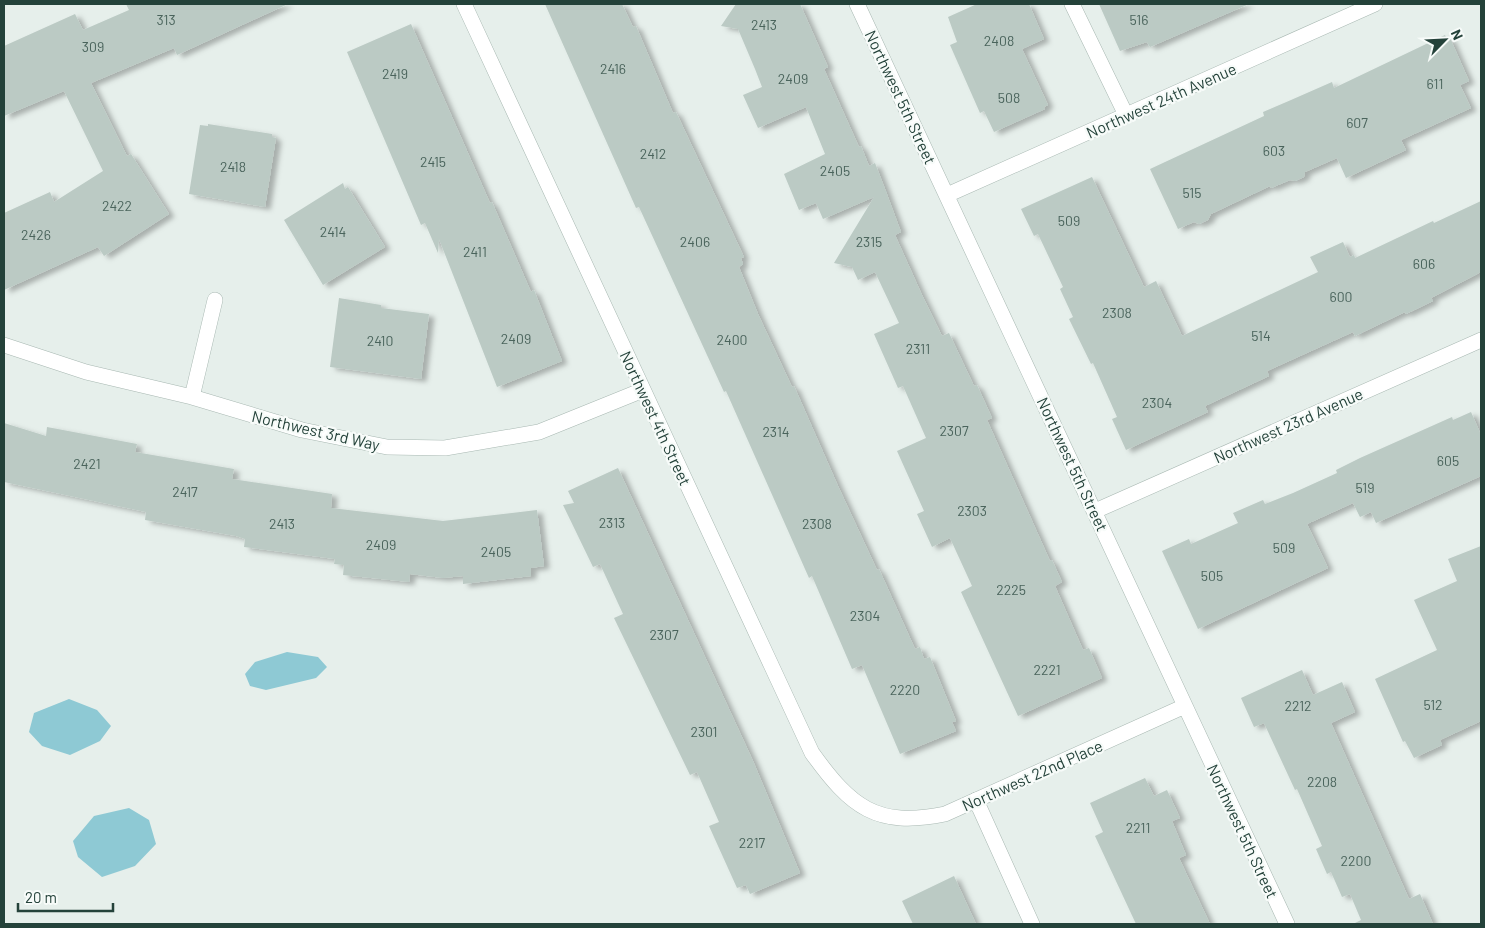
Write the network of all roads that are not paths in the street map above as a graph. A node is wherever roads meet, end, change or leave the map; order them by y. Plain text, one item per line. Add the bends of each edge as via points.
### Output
1 (464, 4) edge
2 (858, 4) edge
3 (1072, 4) edge
4 (1375, 4) edge
5 (1126, 115) junction
6 (947, 195) junction
7 (215, 300) dead end
8 (1481, 340) edge
9 (4, 345) edge
10 (643, 390) junction
11 (192, 398) junction
12 (1095, 511) junction
13 (1185, 706) junction
14 (976, 800) junction
15 (874, 812) joint
16 (1032, 924) edge
17 (1287, 924) edge

1 - 10 street, Northwest 4th Street
2 - 6 street, Northwest 5th Street
3 - 5 street
4 - 5 street, Northwest 24th Avenue
5 - 6 street, Northwest 24th Avenue
6 - 12 street, Northwest 5th Street
7 - 11 street
8 - 12 street, Northwest 23rd Avenue
9 - 11 street, Northwest 3rd Way via 86,372
10 - 11 street, Northwest 3rd Way via 539,432 445,448 387,447 302,430
10 - 15 street, Northwest 4th Street via 812,753 849,798
12 - 13 street, Northwest 5th Street
13 - 14 street, Northwest 22nd Place
13 - 17 street, Northwest 5th Street
14 - 15 street, Northwest 22nd Place via 945,814 922,819 897,819
14 - 16 street

